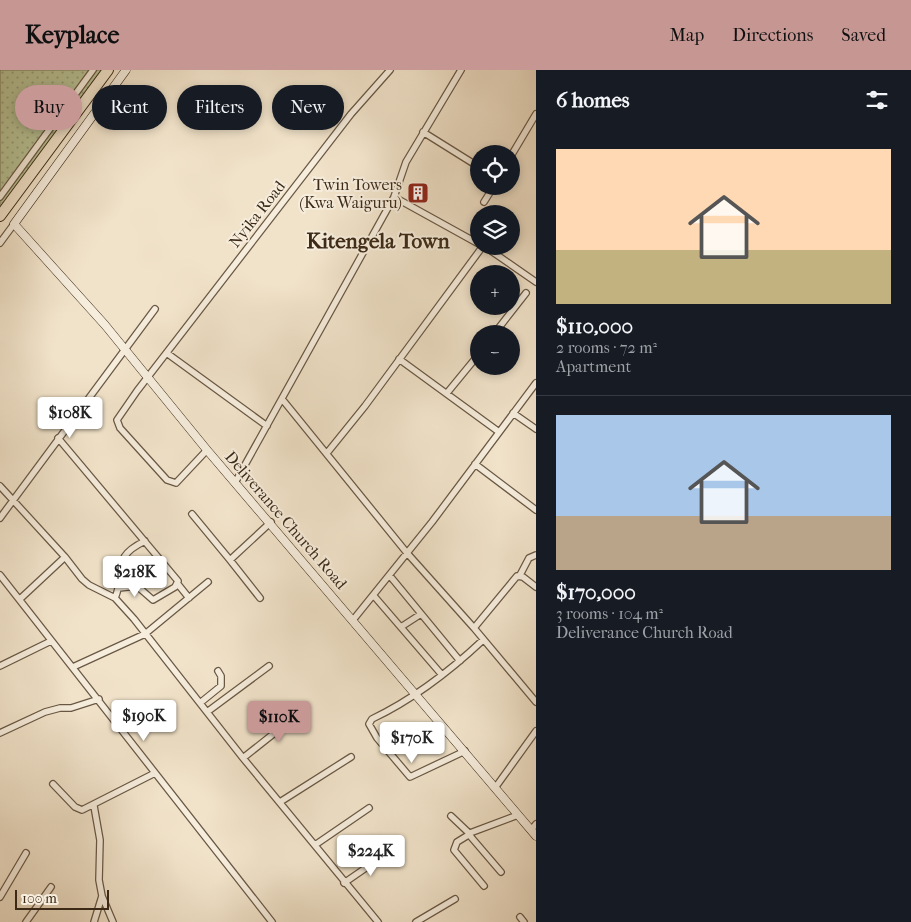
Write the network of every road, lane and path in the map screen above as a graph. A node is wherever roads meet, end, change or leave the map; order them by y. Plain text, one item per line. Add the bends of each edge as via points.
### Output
1 (93, 70) edge
2 (108, 70) edge
3 (126, 70) edge
4 (390, 70) edge
5 (461, 70) edge
6 (82, 85) edge
7 (82, 105) edge
8 (536, 114) edge
9 (534, 122) edge
10 (49, 130) edge
11 (64, 130) edge
12 (423, 132) junction
13 (518, 145) edge
14 (470, 161) edge
15 (488, 195) edge
16 (0, 197) edge
17 (394, 197) junction
18 (484, 202) dead end
19 (2, 209) edge
20 (14, 224) junction
21 (470, 239) edge
22 (0, 243) edge
23 (476, 255) edge
24 (496, 255) edge
25 (536, 272) edge
26 (534, 281) edge
27 (526, 293) dead end
28 (155, 309) dead end
29 (501, 325) edge
30 (124, 349) junction
31 (168, 354) junction
32 (399, 359) junction
33 (470, 365) edge
34 (149, 377) junction
35 (536, 383) edge
36 (447, 393) junction
37 (282, 399) junction
38 (513, 413) junction
39 (267, 426) junction
40 (536, 429) edge
41 (499, 432) junction
42 (58, 438) junction
43 (208, 450) junction
44 (327, 453) junction
45 (475, 464) junction
46 (236, 481) junction
47 (0, 486) edge
48 (14, 499) junction
49 (536, 510) edge
50 (192, 514) dead end
51 (0, 518) edge
52 (271, 522) junction
53 (145, 541) junction
54 (406, 553) junction
55 (536, 554) edge
56 (65, 557) junction
57 (230, 560) junction
58 (0, 575) edge
59 (520, 575) junction
60 (390, 576) junction
61 (208, 582) dead end
62 (177, 584) junction
63 (536, 587) edge
64 (119, 588) junction
65 (374, 596) junction
66 (114, 598) junction
67 (189, 598) junction
68 (260, 598) dead end
69 (20, 599) junction
70 (421, 614) junction
71 (353, 620) junction
72 (401, 627) junction
73 (474, 628) junction
74 (145, 634) junction
75 (483, 640) junction
76 (52, 641) junction
77 (460, 661) junction
78 (0, 666) edge
79 (269, 666) dead end
80 (73, 667) junction
81 (218, 671) dead end
82 (442, 675) junction
83 (417, 695) junction
84 (99, 699) junction
85 (536, 702) edge
86 (200, 703) junction
87 (208, 712) junction
88 (302, 712) dead end
89 (536, 730) edge
90 (0, 733) edge
91 (465, 751) junction
92 (351, 757) dead end
93 (243, 758) junction
94 (155, 773) junction
95 (52, 784) dead end
96 (495, 788) junction
97 (280, 802) junction
98 (94, 806) junction
99 (369, 808) dead end
100 (518, 815) junction
101 (452, 816) dead end
102 (534, 830) edge
103 (470, 834) junction
104 (315, 846) junction
105 (26, 853) dead end
106 (386, 854) dead end
107 (501, 872) dead end
108 (344, 883) junction
109 (484, 886) dead end
110 (50, 887) dead end
111 (102, 896) junction
112 (0, 897) edge
113 (455, 899) dead end
114 (26, 922) edge
115 (94, 922) edge
116 (113, 922) edge
117 (272, 922) edge
118 (378, 922) edge
119 (416, 922) edge

1 - 6 street
2 - 7 highway
3 - 20 street
4 - 31 street, Nyika Road via 335,135
5 - 12 street
8 - 9 street
9 - 13 street
10 - 16 street
11 - 19 highway
12 - 14 street
12 - 17 street via 406,162
15 - 18 street
17 - 21 street
17 - 37 street
20 - 22 street
20 - 30 street, Deliverance Church Road
23 - 32 street
24 - 26 street
25 - 26 street
27 - 29 street
28 - 30 street
30 - 34 street, Deliverance Church Road
30 - 42 street
31 - 34 street, Nyika Road
31 - 39 street
32 - 36 street
32 - 44 street
33 - 36 street
34 - 43 street, Deliverance Church Road
34 - 43 street, Nyika Road via 118,416 120,428 172,483 176,483
35 - 38 street
36 - 41 street
37 - 39 street
37 - 44 street
38 - 40 street
38 - 41 street
39 - 46 street
41 - 45 street
42 - 48 street
42 - 53 street
43 - 46 street, Deliverance Church Road
44 - 54 street
45 - 49 street
45 - 54 street
46 - 52 street, Deliverance Church Road
47 - 48 street
48 - 51 street
48 - 56 street
50 - 57 street
52 - 57 street
52 - 71 street, Deliverance Church Road
53 - 62 street via 174,575
53 - 64 street via 124,554
54 - 60 street
54 - 73 street
55 - 59 street via 529,558
56 - 66 street via 89,585
56 - 69 street
57 - 68 street
58 - 69 street
59 - 63 street
59 - 73 street via 514,578
60 - 65 street
60 - 70 street
61 - 67 street
62 - 64 street via 153,600 137,586
62 - 67 street
64 - 66 street
65 - 71 street
65 - 72 street
66 - 74 street
67 - 74 street
69 - 76 street
70 - 72 street
70 - 77 street
71 - 83 street, Deliverance Church Road
72 - 82 street
73 - 75 street
74 - 80 street
74 - 86 street
75 - 77 street
75 - 85 street
76 - 78 street
76 - 80 street
77 - 82 street
79 - 87 street
80 - 84 street
81 - 86 street via 221,686
82 - 83 street
83 - 91 street, Deliverance Church Road
83 - 91 street via 372,719 369,724 407,774 416,776
84 - 90 street via 45,712
84 - 94 street
86 - 87 street
87 - 93 street
88 - 93 street
89 - 96 street
91 - 96 street, Deliverance Church Road
92 - 97 street
93 - 97 street
94 - 98 street
94 - 117 street
95 - 98 street via 78,810
96 - 100 street, Deliverance Church Road
97 - 104 street
98 - 111 street via 100,840
99 - 104 street
100 - 102 street, Deliverance Church Road
100 - 103 street
101 - 103 street
103 - 107 street
103 - 109 street via 457,842 454,850
104 - 108 street
105 - 112 street
106 - 108 street
108 - 118 street
110 - 114 street
111 - 115 street
111 - 116 street
113 - 119 street

